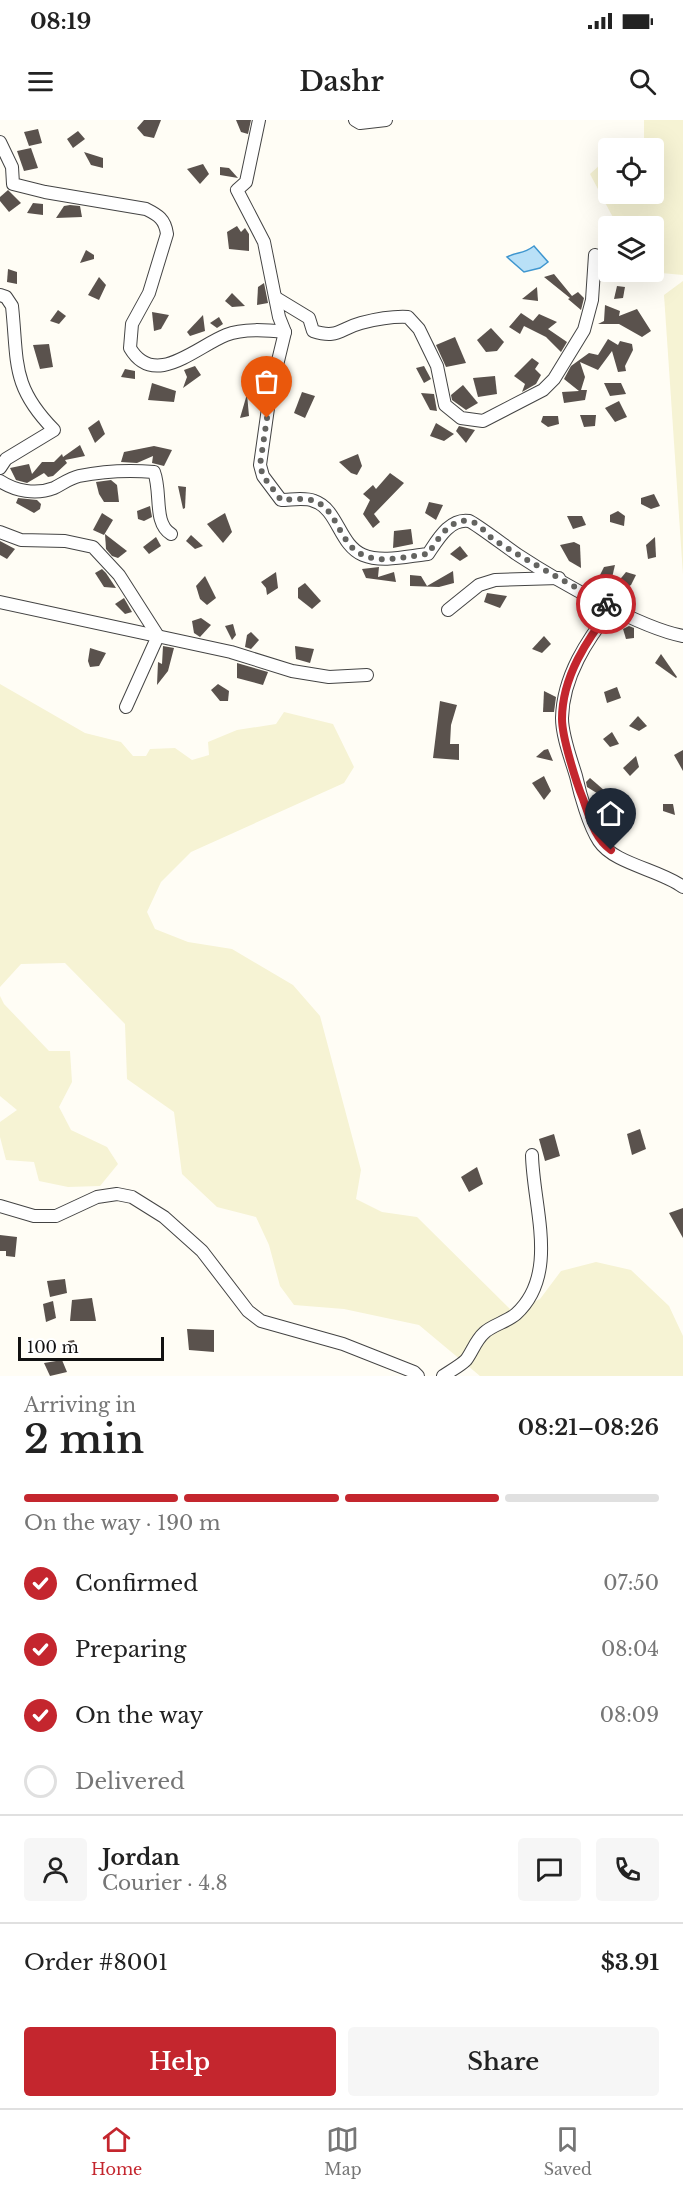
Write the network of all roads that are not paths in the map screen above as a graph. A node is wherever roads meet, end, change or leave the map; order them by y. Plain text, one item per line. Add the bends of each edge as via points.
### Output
1 (259, 120) edge
2 (355, 120) edge
3 (386, 120) edge
4 (0, 142) edge
5 (596, 255) dead end
6 (0, 294) edge
7 (276, 297) junction
8 (285, 332) junction
9 (2, 462) edge
10 (0, 481) edge
11 (0, 532) edge
12 (171, 534) dead end
13 (559, 578) junction
14 (0, 602) edge
15 (612, 608) junction
16 (448, 610) dead end
17 (158, 636) junction
18 (683, 636) edge
19 (367, 675) dead end
20 (126, 707) dead end
21 (683, 886) edge
22 (532, 1155) dead end
23 (0, 1206) edge
24 (418, 1376) edge
25 (443, 1376) edge

1 - 7 street via 246,182 237,190 264,242
2 - 3 street
4 - 8 street via 12,167 13,184 146,209 166,224 167,234 149,293 132,324 130,348 145,364 162,368 227,334
5 - 7 street via 592,300 584,330 554,379 543,390 483,421 462,418 445,405 437,366 420,328 408,317 392,316 327,335 313,331 309,318
6 - 9 street via 12,306 19,383 32,408 54,430
7 - 8 street
8 - 13 street via 270,394 260,465 263,476 281,500 312,500 324,507 351,548 364,556 379,559 428,554 446,530 468,521
10 - 12 street via 35,492 77,476 131,470 154,472 159,486 159,517
11 - 17 street via 21,540 65,541 93,547 119,575
13 - 15 street
13 - 16 street via 495,580 479,585
14 - 17 street
15 - 18 street
15 - 21 street via 591,634 570,674 562,719 579,789 599,842 622,858
17 - 19 street via 329,677
17 - 20 street
22 - 25 street via 541,1230 540,1271 533,1293 515,1315 484,1333 465,1361
23 - 24 street via 34,1216 56,1216 97,1197 132,1197 165,1217 202,1251 261,1322 344,1344

